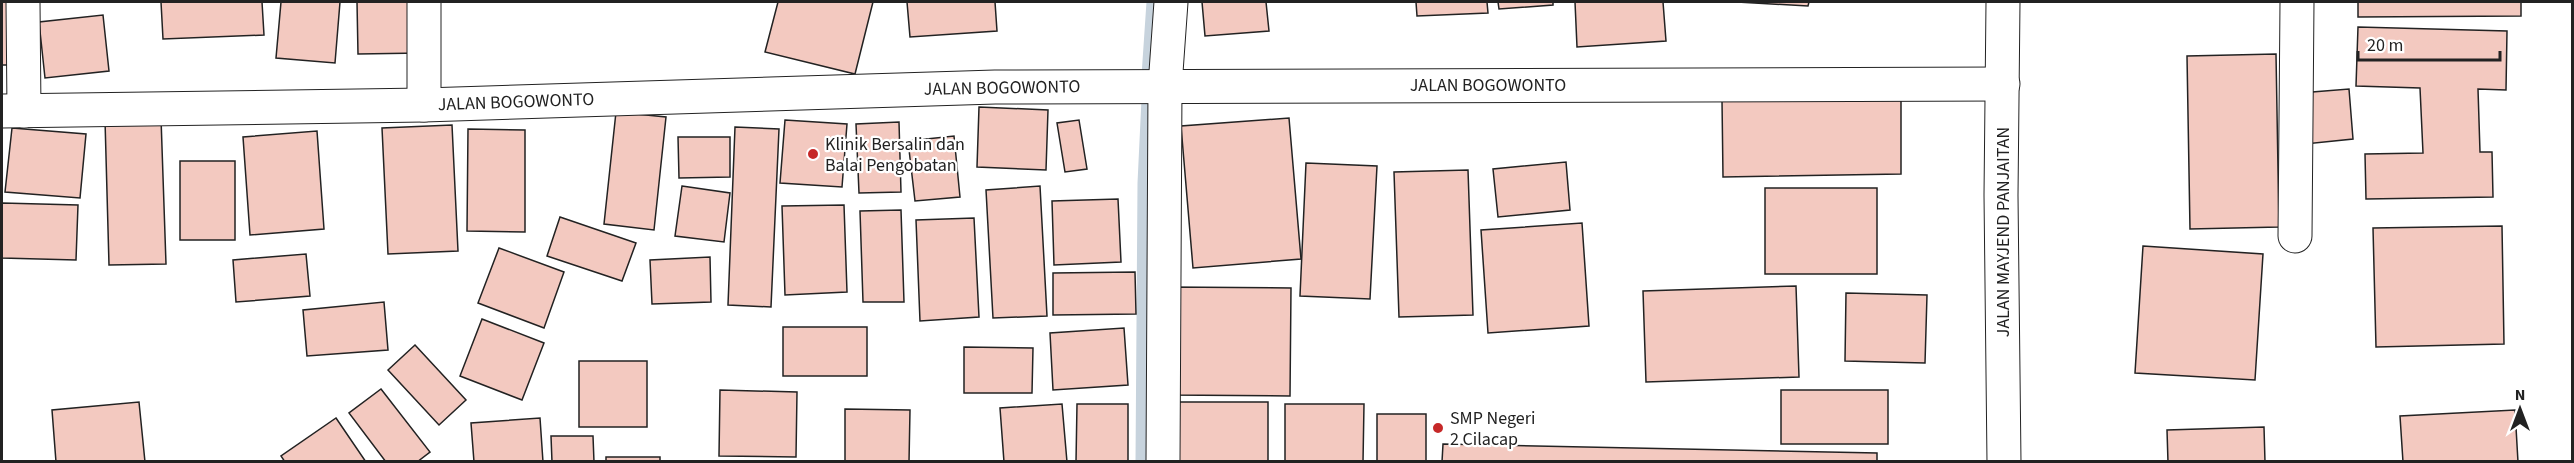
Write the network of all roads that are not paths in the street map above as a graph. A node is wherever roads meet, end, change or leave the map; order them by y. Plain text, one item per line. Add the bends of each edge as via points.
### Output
1 (23, 2) edge
2 (424, 2) edge
3 (1171, 2) edge
4 (2003, 2) edge
5 (2297, 2) edge
6 (2003, 84) junction
7 (1165, 86) junction
8 (424, 105) junction
9 (13, 111) edge
10 (2295, 236) dead end
11 (1163, 462) edge
12 (2004, 462) edge

1 - 9 main road
2 - 8 main road
3 - 7 main road
4 - 6 main road, JALAN MAYJEND PANJAITAN
5 - 10 main road
6 - 7 main road, JALAN BOGOWONTO
6 - 12 main road, JALAN MAYJEND PANJAITAN
7 - 8 main road, JALAN BOGOWONTO via 983,87
7 - 11 main road
8 - 9 main road, JALAN BOGOWONTO

